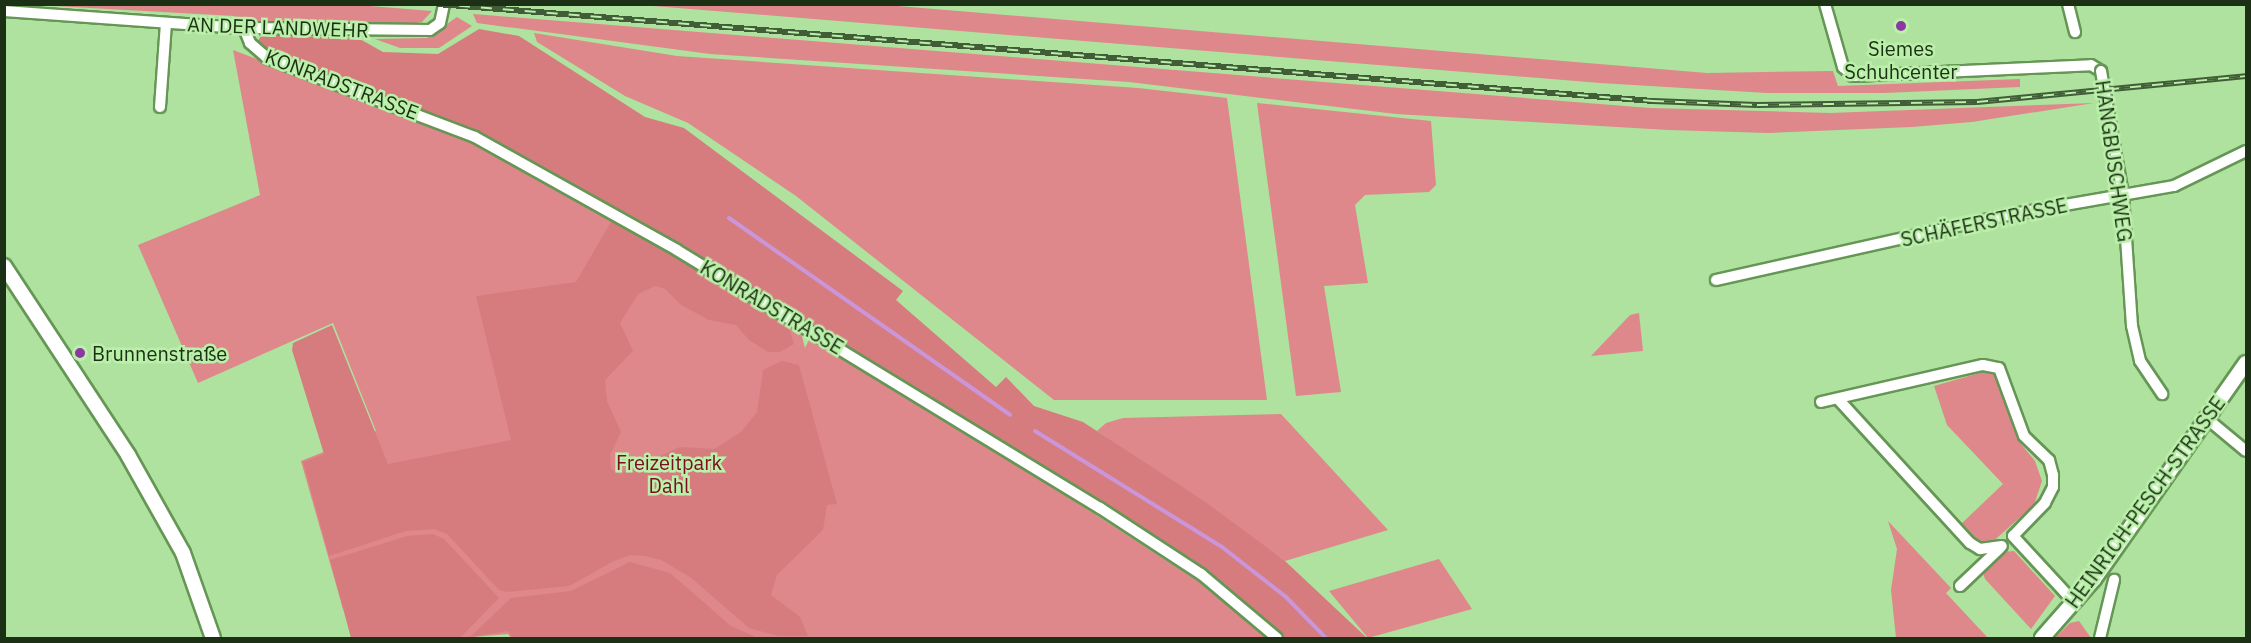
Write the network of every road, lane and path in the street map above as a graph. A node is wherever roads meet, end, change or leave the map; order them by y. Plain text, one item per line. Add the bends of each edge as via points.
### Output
1 (444, 4) edge
2 (1825, 4) edge
3 (2068, 4) edge
4 (4, 11) edge
5 (166, 24) junction
6 (244, 28) junction
7 (2075, 32) dead end
8 (160, 107) dead end
9 (2247, 151) edge
10 (2123, 194) junction
11 (4, 266) edge
12 (1716, 280) dead end
13 (2247, 363) edge
14 (2162, 394) dead end
15 (1838, 399) junction
16 (1821, 402) dead end
17 (2205, 417) junction
18 (2247, 451) edge
19 (2013, 536) junction
20 (2002, 546) junction
21 (2114, 580) dead end
22 (1960, 586) dead end
23 (2074, 602) junction
24 (213, 639) edge
25 (1278, 639) edge
26 (2042, 639) edge
27 (2100, 639) edge

1 - 6 street, AN DER LANDWEHR via 440,23 430,30
2 - 10 street, HANGBUSCHWEG, bridge via 1842,63 1853,76 2091,65 2101,71
3 - 7 street
4 - 5 street, AN DER LANDWEHR
5 - 6 street, AN DER LANDWEHR
5 - 8 street, AN DER LANDWEHR
6 - 25 street, KONRADSTRASSE via 250,43 267,57 475,137 677,250 1100,508 1201,574
9 - 10 street, SCHÄFERSTRASSE via 2174,186
10 - 12 street, SCHÄFERSTRASSE via 2002,216
10 - 14 street, HANGBUSCHWEG via 2132,326 2140,361
11 - 24 street via 128,454 183,553
13 - 17 street, HEINRICH-PESCH-STRASSE
15 - 16 street
15 - 19 street via 1983,365 1999,368 2024,436 2049,460 2053,475 2053,487 2045,503
15 - 20 street via 1970,543 1980,549
17 - 18 street
17 - 23 street, HEINRICH-PESCH-STRASSE
19 - 20 street
19 - 23 street
20 - 22 street
21 - 27 street, HEINRICH-PESCH-STRASSE
23 - 26 street, HEINRICH-PESCH-STRASSE

